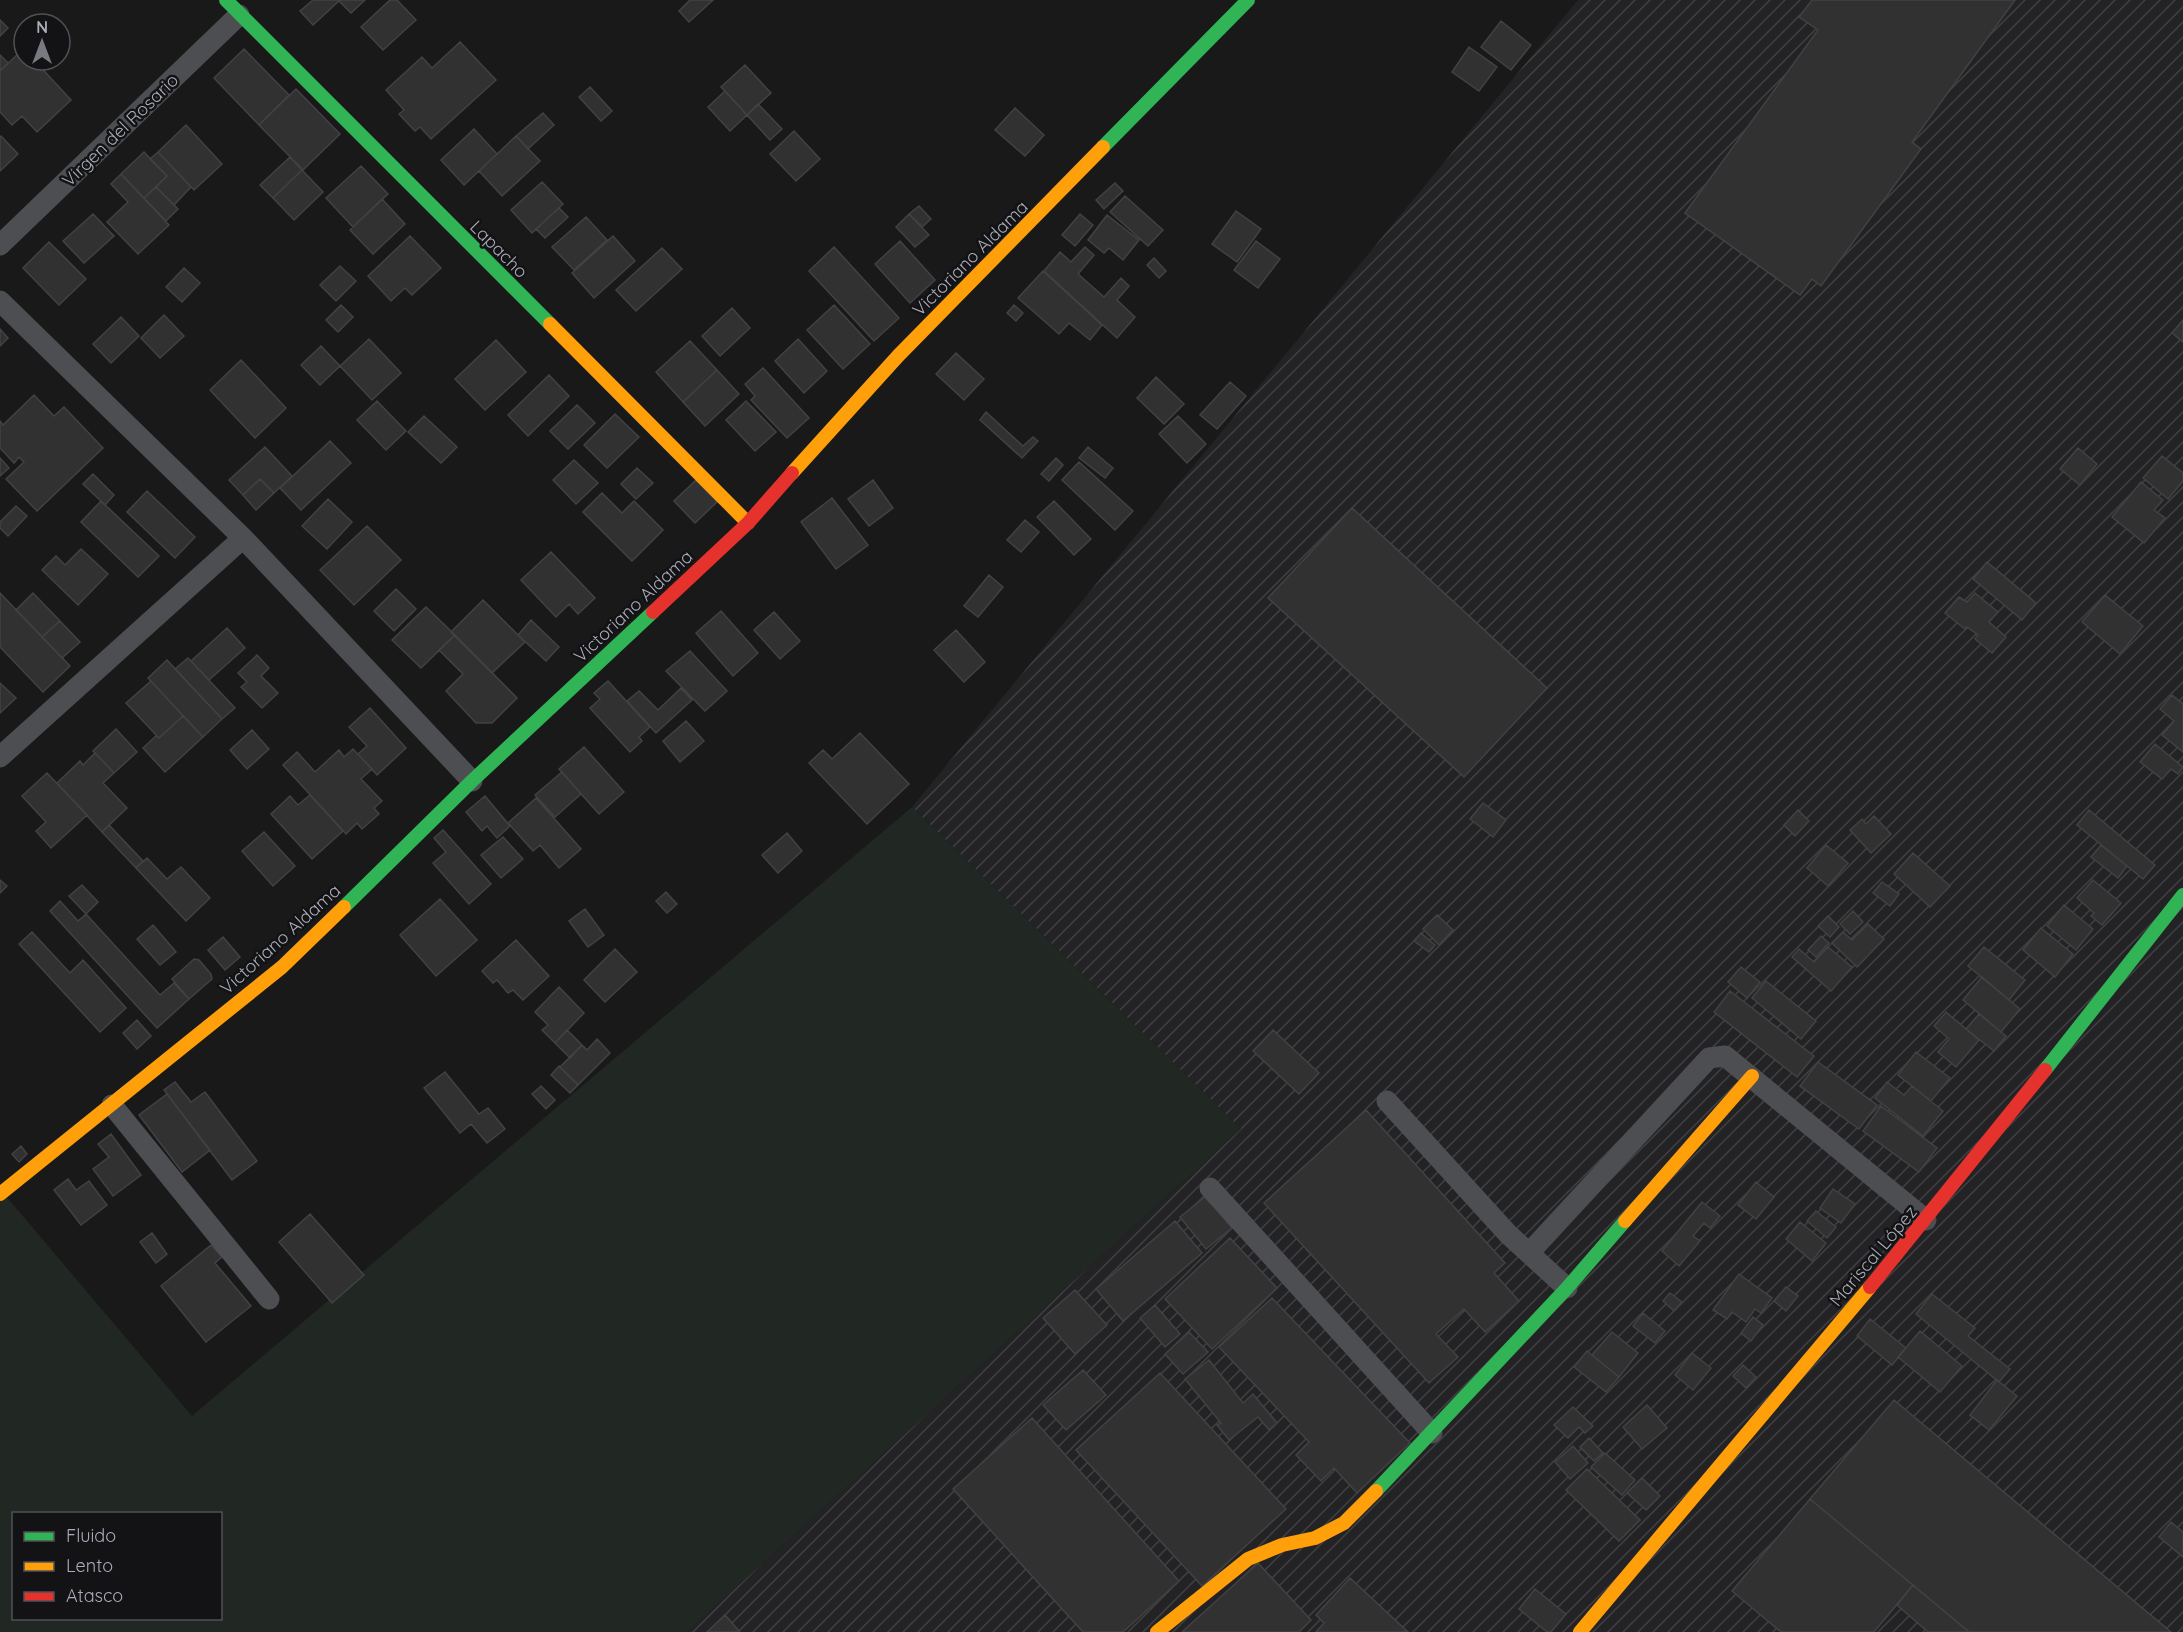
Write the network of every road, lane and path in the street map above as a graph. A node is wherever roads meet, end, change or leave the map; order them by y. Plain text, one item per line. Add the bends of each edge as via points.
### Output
1 (1248, 0) edge
2 (233, 7) edge
3 (0, 245) edge
4 (0, 301) edge
5 (748, 524) junction
6 (243, 538) junction
7 (0, 757) edge
8 (472, 781) junction
9 (2183, 895) edge
10 (1752, 1076) junction
11 (1387, 1101) dead end
12 (112, 1105) junction
13 (1210, 1188) dead end
14 (0, 1194) edge
15 (1926, 1220) junction
16 (1529, 1253) junction
17 (1567, 1288) junction
18 (269, 1299) dead end
19 (1432, 1433) junction
20 (1157, 1632) edge
21 (1580, 1632) edge

1 - 5 street, Victoriano Aldama via 898,356
2 - 3 street, Virgen del Rosario
2 - 5 street, Lapacho
4 - 6 street
5 - 8 street, Victoriano Aldama
6 - 7 street
6 - 8 street
8 - 12 street, Victoriano Aldama via 282,967
9 - 15 street, Mariscal López
10 - 15 street
10 - 16 street via 1725,1056 1709,1058
10 - 17 street
11 - 16 street
12 - 14 street, Victoriano Aldama
12 - 18 street
13 - 19 street
15 - 21 street, Mariscal López
16 - 17 street
17 - 19 street
19 - 20 street via 1344,1523 1315,1538 1282,1545 1248,1559

